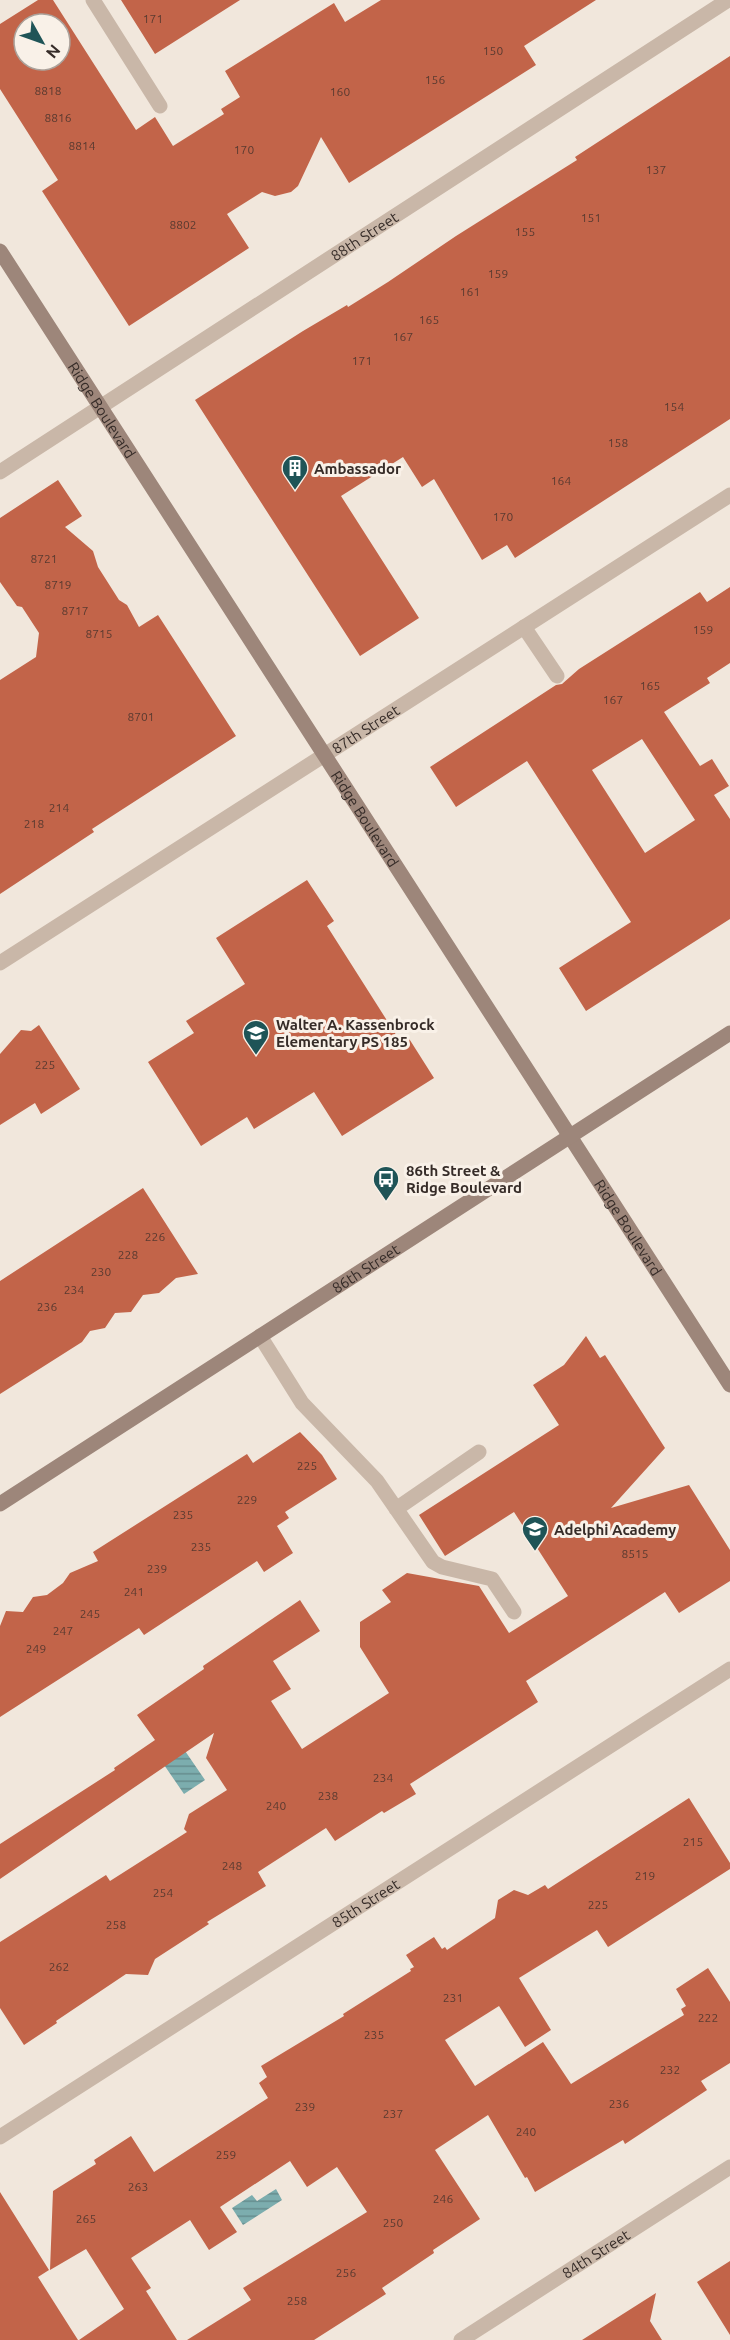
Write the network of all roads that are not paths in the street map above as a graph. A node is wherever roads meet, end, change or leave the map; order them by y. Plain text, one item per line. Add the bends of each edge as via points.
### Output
1 (93, 0) edge
2 (728, 0) edge
3 (160, 106) dead end
4 (0, 251) edge
5 (100, 406) junction
6 (0, 472) edge
7 (730, 495) edge
8 (524, 627) junction
9 (557, 676) dead end
10 (325, 755) junction
11 (0, 963) edge
12 (730, 1033) edge
13 (570, 1136) junction
14 (260, 1336) junction
15 (730, 1385) edge
16 (479, 1452) dead end
17 (0, 1504) edge
18 (396, 1509) junction
19 (513, 1612) dead end
20 (730, 1669) edge
21 (0, 2137) edge
22 (730, 2168) edge
23 (461, 2340) edge

1 - 3 street
2 - 5 street, 88th Street
4 - 5 street, Ridge Boulevard
5 - 6 street, 88th Street
5 - 10 street, Ridge Boulevard
7 - 8 street, 87th Street
8 - 9 street
8 - 10 street, 87th Street
10 - 11 street, 87th Street
10 - 13 street, Ridge Boulevard
12 - 13 street, 86th Street
13 - 14 street, 86th Street
13 - 15 street, Ridge Boulevard
14 - 17 street, 86th Street
14 - 18 street via 302,1403 364,1466
16 - 18 street
18 - 19 street via 433,1562 492,1579
20 - 21 street, 85th Street
22 - 23 street, 84th Street

